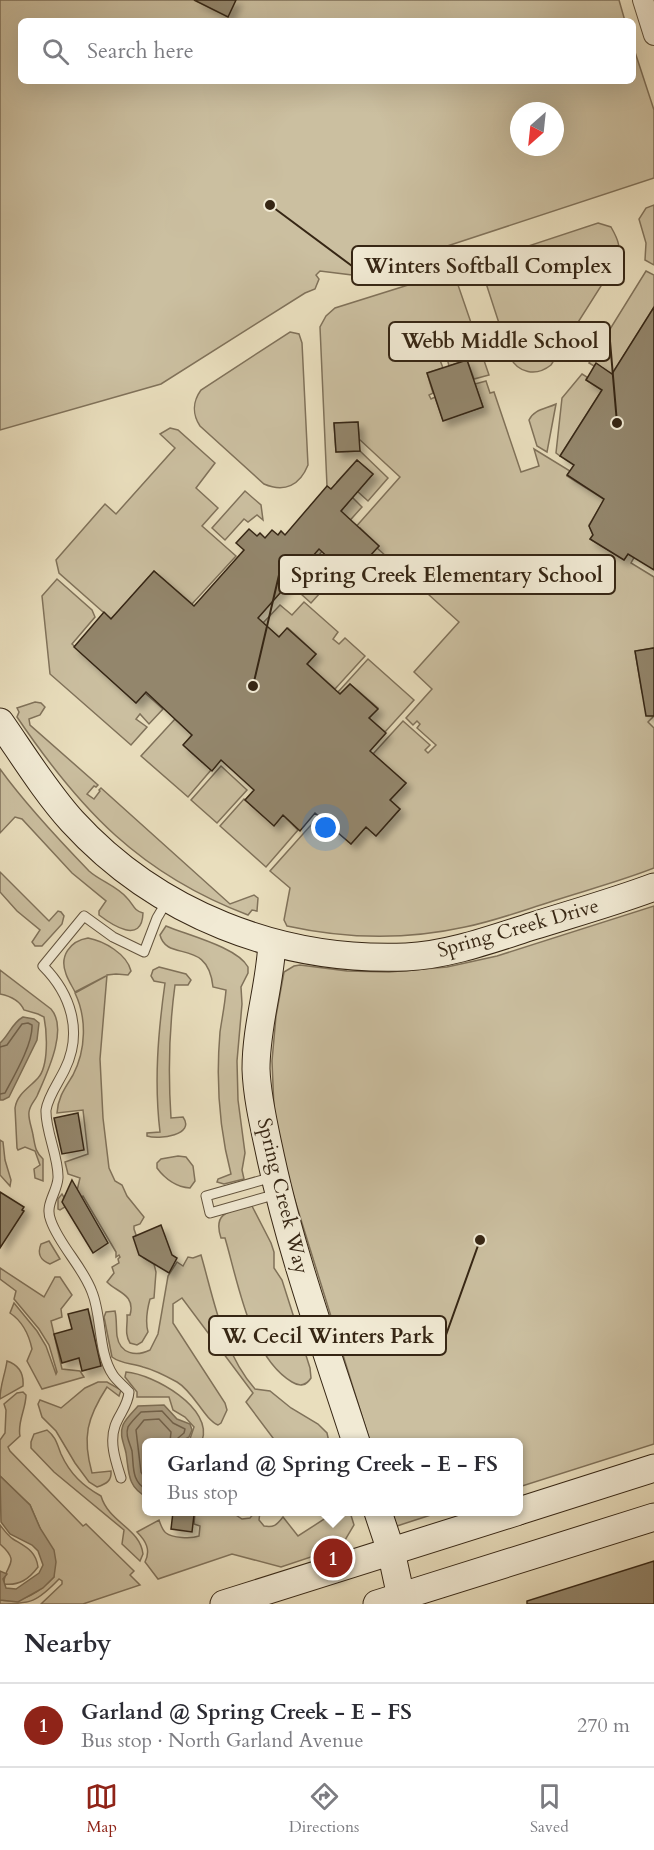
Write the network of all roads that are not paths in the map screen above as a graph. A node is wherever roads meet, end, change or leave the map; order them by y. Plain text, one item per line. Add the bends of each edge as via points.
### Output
1 (648, 9) edge
2 (654, 35) edge
3 (0, 722) edge
4 (654, 887) edge
5 (168, 899) junction
6 (272, 943) junction
7 (277, 1185) junction
8 (354, 1438) edge
9 (654, 1468) edge
10 (121, 1478) dead end
11 (523, 1509) edge
12 (379, 1516) edge
13 (502, 1516) edge
14 (654, 1517) edge
15 (391, 1551) junction
16 (396, 1602) edge
17 (224, 1604) edge

1 - 2 street
3 - 5 street, Spring Creek Drive via 72,820 102,851
4 - 6 street, Spring Creek Drive via 441,952 406,957 340,954
5 - 6 street, Spring Creek Drive via 222,926
5 - 10 lane via 144,952 113,937 84,916 43,966 57,981 74,1023 73,1048 46,1110 58,1178 49,1204 50,1221 92,1290 112,1374 129,1392 114,1428 113,1449
6 - 7 street, Spring Creek Way via 256,1072
7 - 7 lane via 210,1213 206,1196
7 - 8 street, Spring Creek Way
9 - 11 street
12 - 15 street
13 - 15 street
14 - 16 street
15 - 16 street
15 - 17 street

